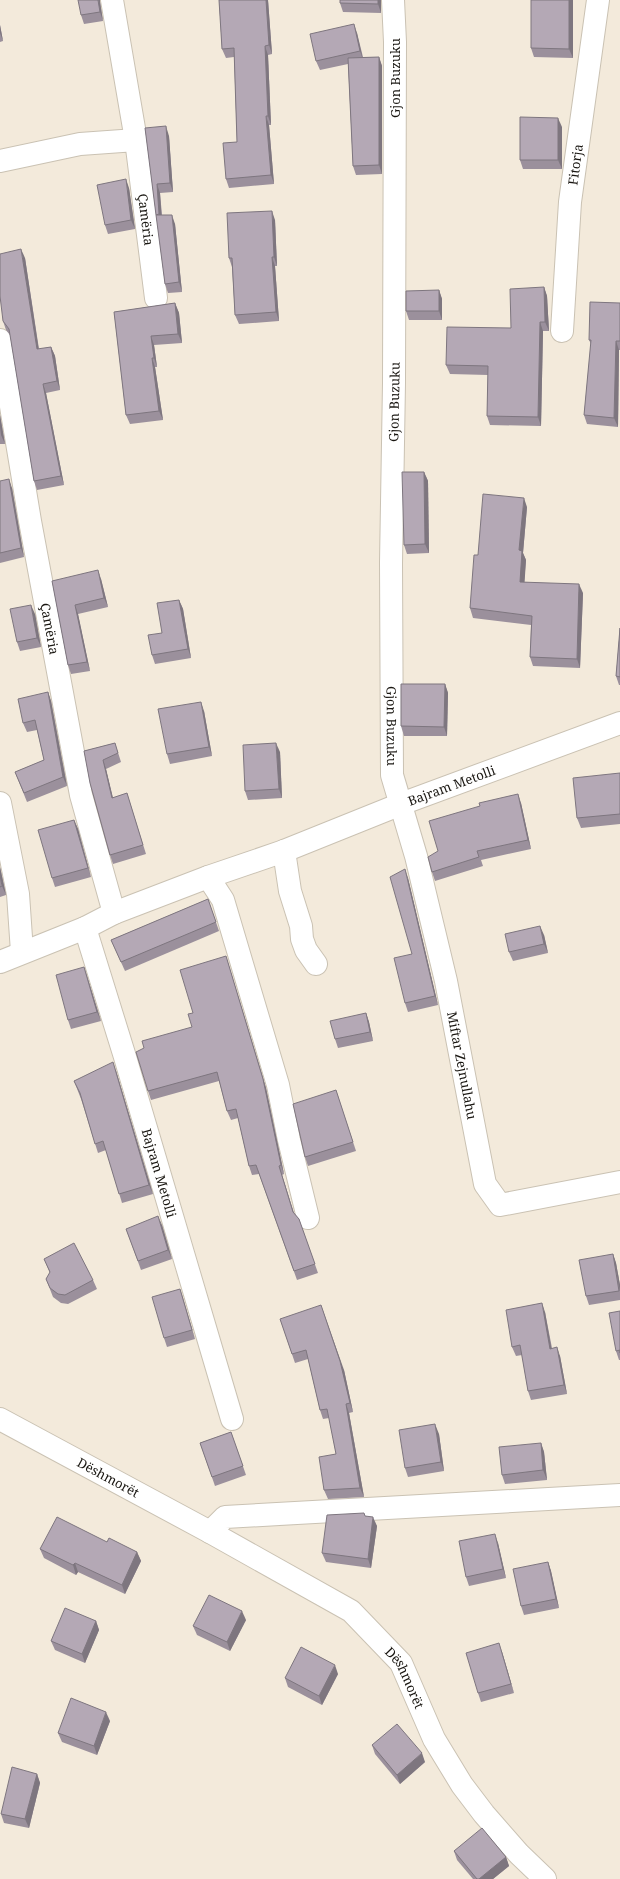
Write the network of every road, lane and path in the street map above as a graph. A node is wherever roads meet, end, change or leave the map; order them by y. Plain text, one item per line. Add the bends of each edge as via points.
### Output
1 (112, 0) edge
2 (393, 0) edge
3 (598, 0) edge
4 (136, 140) junction
5 (0, 161) edge
6 (156, 298) dead end
7 (562, 331) dead end
8 (0, 340) edge
9 (620, 723) edge
10 (0, 803) edge
11 (401, 804) junction
12 (284, 851) junction
13 (208, 877) junction
14 (114, 914) junction
15 (85, 928) junction
16 (22, 952) junction
17 (0, 962) edge
18 (316, 964) dead end
19 (620, 1182) edge
20 (308, 1218) dead end
21 (232, 1419) dead end
22 (2, 1427) edge
23 (620, 1495) edge
24 (210, 1532) junction
25 (545, 1879) edge

1 - 4 street, Çamëria
2 - 11 street, Gjon Buzuku via 395,50 392,775
3 - 7 street, Fitorja via 570,202
4 - 5 street via 80,144
4 - 6 street, Çamëria
8 - 14 street, Çamëria via 30,521 80,788
9 - 11 street, Bajram Metolli
10 - 16 street via 18,894
11 - 12 street, Bajram Metolli
11 - 19 street, Miftar Zejnullahu via 446,981 485,1184 500,1205
12 - 13 street, Bajram Metolli
12 - 18 street via 290,891 301,926 302,939
13 - 14 street, Bajram Metolli
13 - 20 street via 223,900 271,1063
14 - 15 street, Bajram Metolli
15 - 16 street, Bajram Metolli
15 - 21 street, Bajram Metolli
16 - 17 street, Bajram Metolli
22 - 24 street, Dëshmorët
23 - 24 street via 225,1517
24 - 25 street, Dëshmorët via 351,1611 401,1663 434,1738 462,1785 519,1854

